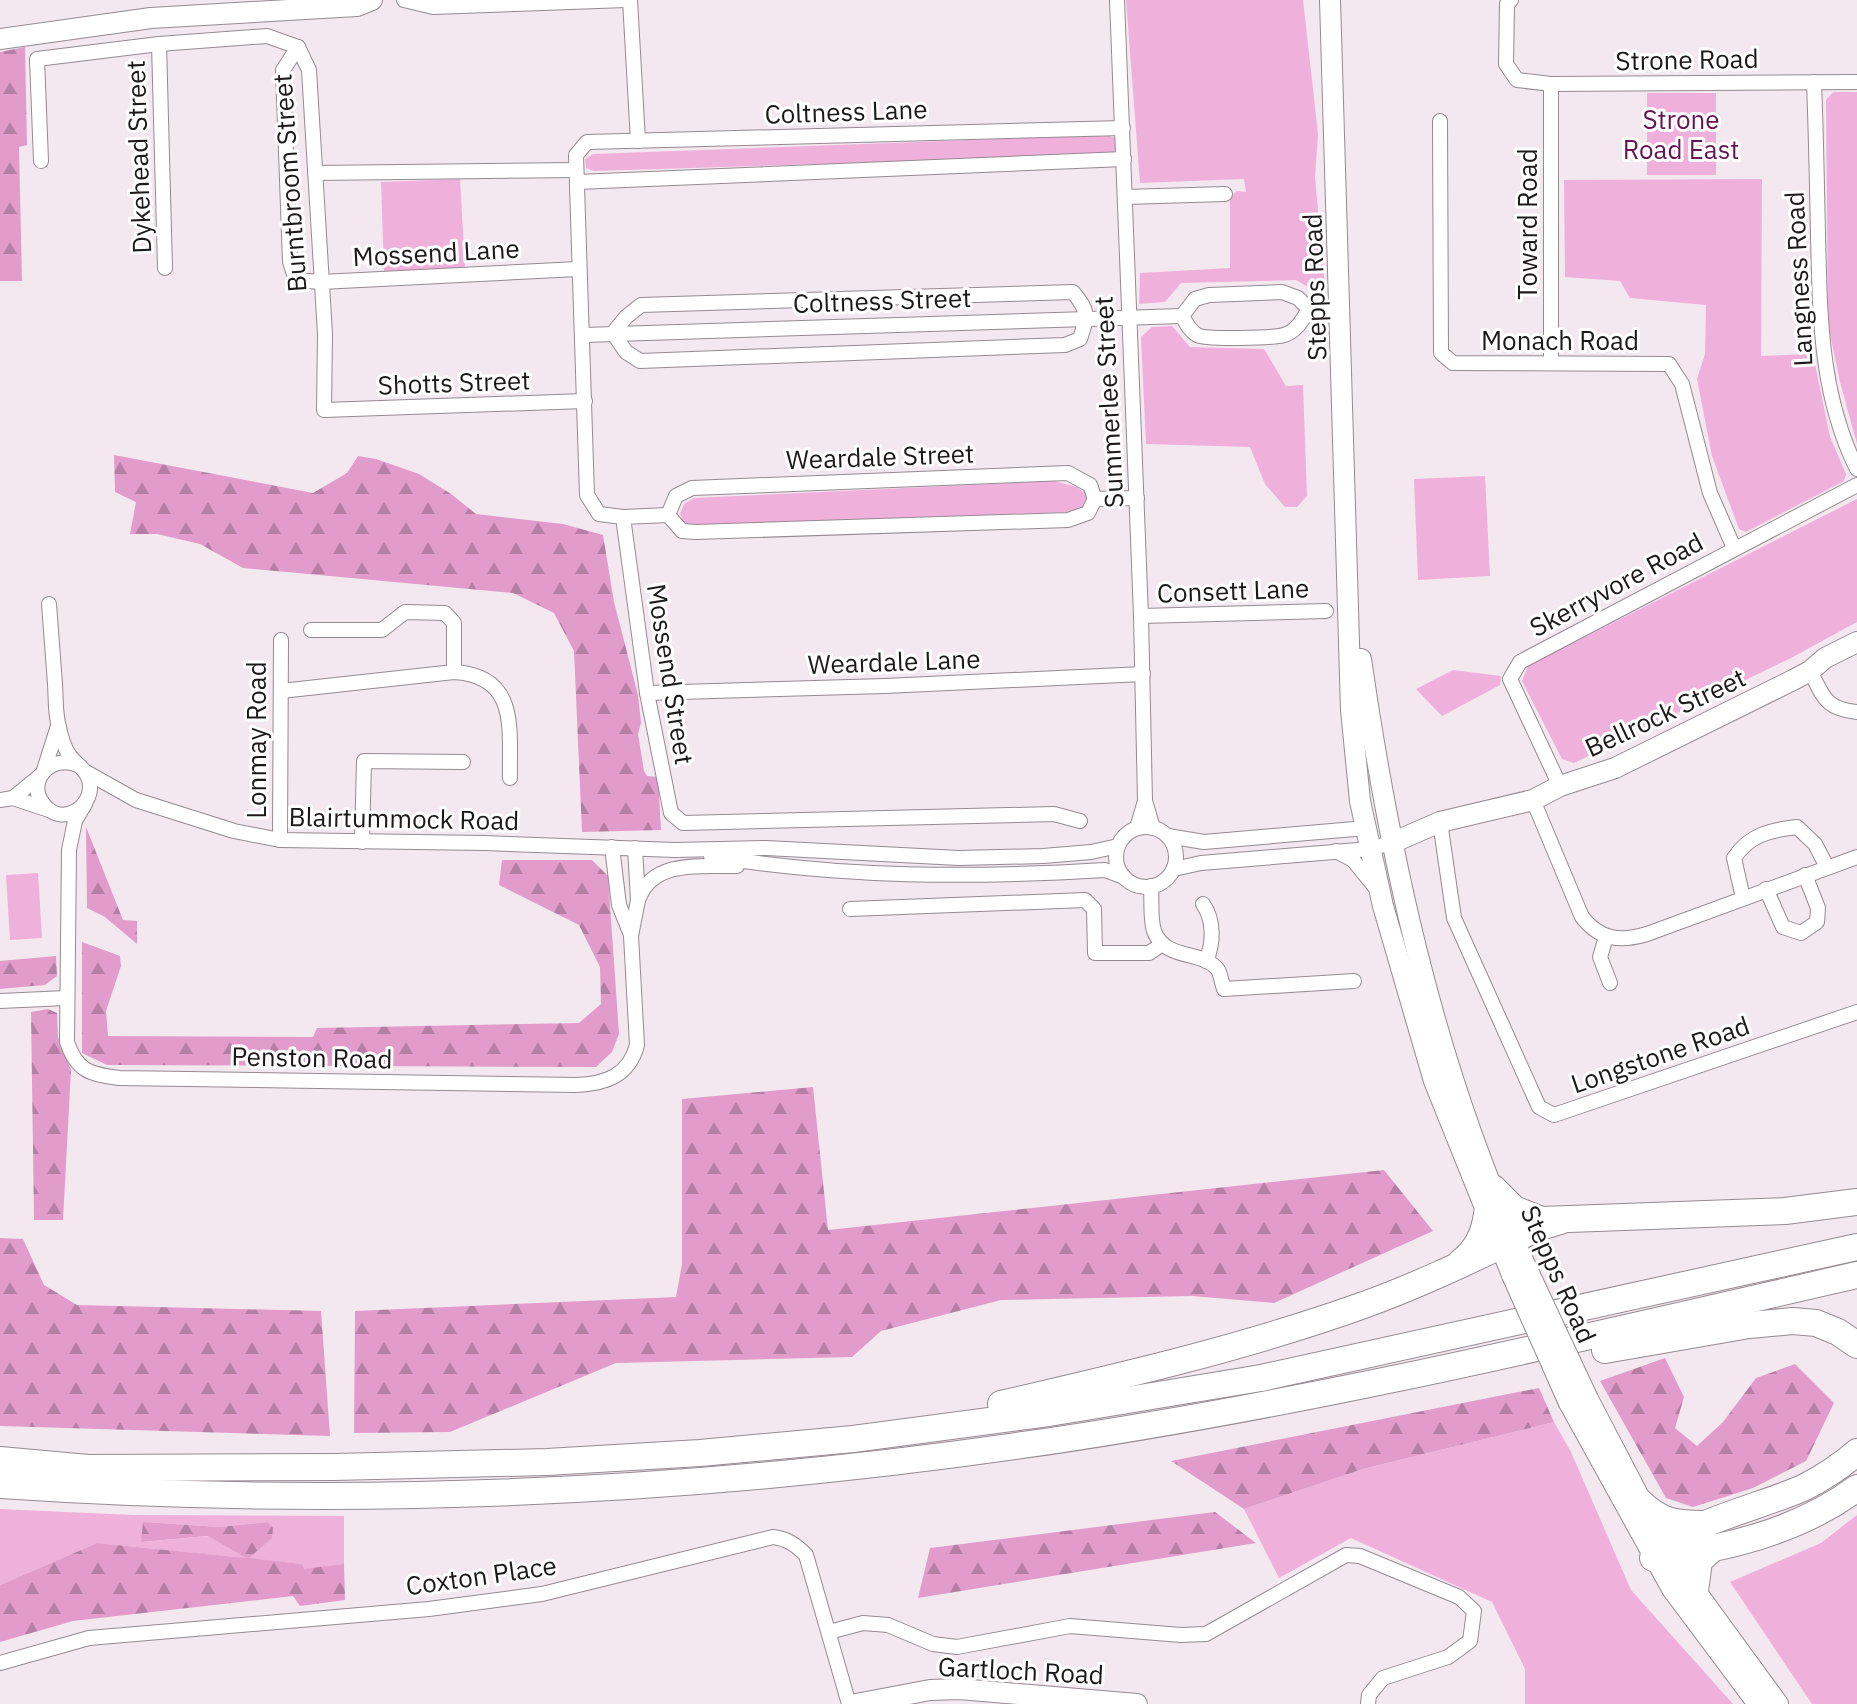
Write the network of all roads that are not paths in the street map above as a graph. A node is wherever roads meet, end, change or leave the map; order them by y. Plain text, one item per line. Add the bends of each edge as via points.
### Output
1 (372, 0) edge
2 (404, 0) edge
3 (628, 0) edge
4 (1117, 0) edge
5 (1330, 0) edge
6 (1511, 0) edge
7 (0, 39) edge
8 (159, 44) junction
9 (298, 47) junction
10 (1814, 82) junction
11 (1857, 82) edge
12 (1551, 84) junction
13 (1440, 121) dead end
14 (1123, 128) junction
15 (638, 141) junction
16 (1124, 159) junction
17 (41, 161) dead end
18 (576, 169) junction
19 (315, 173) junction
20 (1225, 194) dead end
21 (1125, 197) junction
22 (165, 268) dead end
23 (578, 269) junction
24 (296, 280) joint
25 (321, 282) junction
26 (1341, 308) junction
27 (1309, 309) junction
28 (1182, 316) junction
29 (1087, 317) junction
30 (1128, 317) junction
31 (613, 333) junction
32 (584, 335) junction
33 (1551, 363) junction
34 (585, 401) junction
35 (324, 410) joint
36 (1857, 469) edge
37 (1857, 485) edge
38 (1137, 498) junction
39 (1095, 499) junction
40 (668, 515) junction
41 (623, 517) junction
42 (1734, 548) junction
43 (1348, 572) junction
44 (49, 604) dead end
45 (1326, 611) dead end
46 (1141, 616) junction
47 (311, 630) dead end
48 (281, 640) dead end
49 (1857, 642) edge
50 (1810, 671) junction
51 (454, 672) junction
52 (1143, 674) junction
53 (281, 691) junction
54 (647, 693) junction
55 (1857, 712) edge
56 (58, 725) junction
57 (463, 762) dead end
58 (83, 769) junction
59 (42, 773) junction
60 (510, 778) dead end
61 (1560, 786) junction
62 (6, 799) edge
63 (136, 800) junction
64 (1533, 800) junction
65 (1145, 801) junction
66 (86, 803) junction
67 (53, 812) junction
68 (1080, 821) dead end
69 (1389, 821) junction
70 (1440, 822) junction
71 (1137, 828) junction
72 (1153, 828) junction
73 (1366, 828) junction
74 (1168, 836) junction
75 (280, 840) junction
76 (362, 842) junction
77 (1394, 842) junction
78 (1118, 846) junction
79 (612, 847) junction
80 (635, 848) junction
81 (1370, 849) junction
82 (69, 850) junction
83 (675, 850) junction
84 (1336, 851) junction
85 (1857, 857) edge
86 (765, 865) junction
87 (1827, 867) junction
88 (1174, 869) junction
89 (1805, 875) junction
90 (1124, 877) junction
91 (1151, 886) junction
92 (1766, 889) junction
93 (1743, 898) junction
94 (638, 900) junction
95 (1203, 904) dead end
96 (1383, 906) junction
97 (850, 909) dead end
98 (631, 936) junction
99 (1606, 937) junction
100 (1161, 945) junction
101 (1206, 961) junction
102 (1354, 981) dead end
103 (1610, 983) dead end
104 (66, 998) junction
105 (0, 1001) edge
106 (1857, 1012) edge
107 (1493, 1188) junction
108 (1857, 1202) edge
109 (1487, 1214) junction
110 (1560, 1221) junction
111 (1506, 1243) junction
112 (1857, 1247) edge
113 (1451, 1269) junction
114 (1857, 1275) edge
115 (1857, 1345) edge
116 (1456, 1367) junction
117 (1578, 1401) junction
118 (853, 1439) junction
119 (1857, 1452) edge
120 (0, 1460) edge
121 (0, 1485) edge
122 (1857, 1488) edge
123 (1639, 1501) junction
124 (1711, 1535) junction
125 (1662, 1553) junction
126 (1695, 1591) junction
127 (829, 1632) junction
128 (0, 1663) edge
129 (849, 1704) edge
130 (856, 1704) edge
131 (1137, 1704) edge
132 (1368, 1704) edge
133 (1758, 1704) edge
134 (1778, 1704) edge

1 - 7 main road via 357,6 151,18
2 - 3 street via 433,7
3 - 15 street
4 - 14 street, Summerlee Street
5 - 26 main road, Stepps Road
6 - 12 street, Strone Road via 1506,64 1517,80
8 - 9 street via 267,36
8 - 17 street via 37,59
8 - 22 street, Dykehead Street
9 - 19 street, Burntbroom Street via 309,70
9 - 24 street, Burntbroom Street via 283,70 290,262
10 - 11 street, Strone Road
10 - 12 street, Strone Road
10 - 36 street, Langness Road via 1820,333 1827,383
12 - 33 street, Toward Road
13 - 33 street, Monach Road via 1441,353 1453,363
14 - 15 street, Coltness Lane
14 - 16 street, Summerlee Street
15 - 18 street, Coltness Lane via 587,142
16 - 18 street, Coltness Lane
16 - 21 street, Summerlee Street
18 - 19 street, Coltness Lane
18 - 23 street
19 - 25 street, Burntbroom Street
20 - 21 street
21 - 30 street, Summerlee Street
23 - 25 street, Mossend Lane
23 - 32 street
24 - 25 street, Mossend Lane
25 - 35 street, Burntbroom Street
26 - 27 street
26 - 43 main road, Stepps Road
27 - 28 street via 1282,292 1209,295 1195,299
27 - 28 street via 1297,328 1284,335 1212,339 1199,337
28 - 30 street, Coltness Street
29 - 30 street, Coltness Street
29 - 31 street, Coltness Street
29 - 31 street via 1073,292 641,305
29 - 31 street via 1080,339 1065,345 640,361
30 - 38 street, Summerlee Street
31 - 32 street, Coltness Street
32 - 34 street
33 - 42 street, Monach Road via 1669,364 1682,384 1710,493
34 - 35 street, Shotts Street
34 - 41 street via 587,495 599,514
37 - 42 street, Skerryvore Road
38 - 39 street
38 - 46 street, Summerlee Street
39 - 40 street via 1088,513 1068,520 696,532 682,531
39 - 40 street, Weardale Street via 1090,485 1068,473 692,488 676,496
40 - 41 street
41 - 54 street, Mossend Street
42 - 61 street, Skerryvore Road via 1520,662 1510,679
43 - 69 main road, Stepps Road
43 - 73 main road, Stepps Road via 1351,710
44 - 56 street
45 - 46 street, Consett Lane
46 - 52 street, Summerlee Street
47 - 51 street via 382,630 405,612 445,613 454,623
48 - 53 street, Lonmay Road
49 - 50 main road, Bellrock Street
50 - 55 street via 1829,705
50 - 61 main road, Bellrock Street via 1615,768
51 - 53 street
51 - 60 street via 486,680 503,696
52 - 54 street, Weardale Lane
52 - 65 street, Summerlee Street
53 - 75 street, Lonmay Road
54 - 68 street, Mossend Street via 671,813 683,823 1054,814
56 - 58 street via 66,749
56 - 59 street
57 - 76 street via 364,761
58 - 59 street via 63,761
58 - 63 street, Blairtummock Road
58 - 66 street via 91,788
59 - 62 street
59 - 67 street via 40,799
61 - 64 main road, Bellrock Street
62 - 67 street
63 - 66 street, Blairtummock Road via 106,796
63 - 75 street, Blairtummock Road
64 - 70 main road, Bellrock Street
64 - 99 street via 1582,917
65 - 71 street
65 - 72 street
66 - 67 street via 70,813
66 - 82 street via 75,821
67 - 82 street
69 - 70 main road, Bellrock Street
69 - 73 main road
69 - 77 main road, Stepps Road
70 - 77 main road, Bellrock Street
70 - 106 street, Longstone Road via 1454,918 1539,1107 1554,1115
71 - 72 street
71 - 78 street
72 - 74 street
73 - 74 street via 1204,842
73 - 81 main road, Stepps Road
74 - 88 street via 1174,846
75 - 76 street, Blairtummock Road
76 - 79 street, Blairtummock Road
77 - 81 street
77 - 107 main road, Stepps Road via 1449,1066
78 - 83 street, Blairtummock Road via 1043,856 959,858 766,848
78 - 90 street via 1118,868
79 - 80 street, Blairtummock Road
79 - 98 street, Penston Road via 619,905
80 - 83 street, Blairtummock Road
80 - 94 street, Penston Road
81 - 84 street
81 - 96 main road, Stepps Road
82 - 104 street, Penston Road
83 - 86 street, Blairtummock Road
84 - 88 street
84 - 96 street via 1364,871
85 - 87 street
86 - 90 street, Blairtummock Road via 959,875 1105,870
86 - 94 street via 674,868 651,879
87 - 89 street
87 - 93 street via 1815,844 1797,827 1775,830 1744,843 1734,858
88 - 91 street
89 - 92 street
89 - 92 street via 1818,908 1817,922 1801,933 1783,927
90 - 91 street
91 - 100 street via 1153,928
92 - 93 street
93 - 99 street via 1628,940
94 - 98 street, Penston Road
95 - 101 street via 1212,931
96 - 109 main road, Stepps Road via 1434,1081
97 - 100 street via 1085,900 1094,909 1095,953 1149,953
98 - 104 street, Penston Road via 637,1045 620,1073 597,1084 109,1077 84,1070 71,1055
99 - 103 street via 1600,957
100 - 101 street
101 - 102 street via 1218,970 1224,989
104 - 105 street
107 - 110 highway via 1514,1209
107 - 111 main road, Stepps Road
108 - 110 highway via 1785,1211
109 - 111 main road, Stepps Road
109 - 113 highway via 1477,1247
110 - 111 highway
111 - 113 highway
111 - 117 main road, Stepps Road, bridge
112 - 118 highway via 1261,1378
113 - 118 highway via 1360,1307 1185,1362
114 - 116 highway
115 - 116 highway via 1816,1323 1793,1321 1581,1354
116 - 121 highway via 1018,1446 804,1473 554,1491 316,1496
117 - 123 main road, Stepps Road
117 - 125 main road, Stepps Road
118 - 120 highway via 516,1463 88,1468
119 - 124 highway via 1836,1470
122 - 124 highway via 1799,1523
123 - 124 highway via 1653,1515
123 - 125 main road, Stepps Road
124 - 125 highway
124 - 126 highway via 1699,1561
125 - 126 main road, Stepps Road
125 - 133 main road, Stepps Road via 1672,1589
126 - 134 main road, Stepps Road
127 - 128 street, Coxton Place via 806,1555 785,1538 773,1537 542,1594 429,1609 89,1638
127 - 129 street, Coxton Place
127 - 132 street via 863,1623 888,1625 933,1644 957,1647 1070,1626 1206,1634 1346,1555 1360,1556 1459,1597 1474,1611 1470,1641 1448,1657 1383,1678
130 - 131 main road, Gartloch Road via 959,1689

